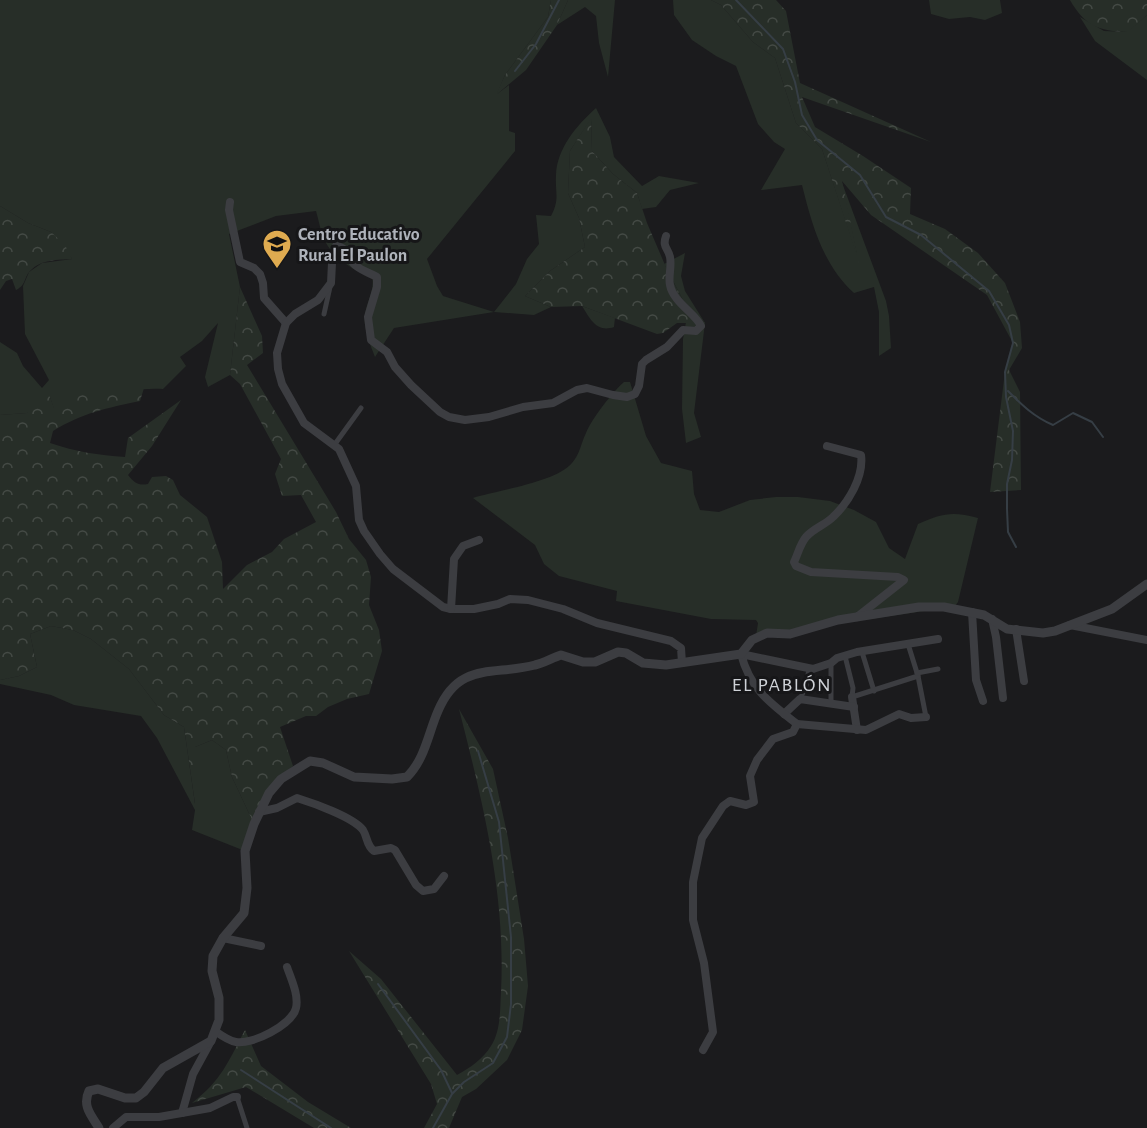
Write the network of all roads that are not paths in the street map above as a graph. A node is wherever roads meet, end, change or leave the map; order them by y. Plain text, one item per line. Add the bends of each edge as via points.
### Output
1 (230, 202) dead end
2 (666, 236) dead end
3 (331, 283) junction
4 (324, 314) dead end
5 (286, 323) junction
6 (361, 408) dead end
7 (335, 444) junction
8 (827, 446) dead end
9 (479, 540) dead end
10 (1147, 585) edge
11 (452, 609) junction
12 (972, 612) junction
13 (856, 618) junction
14 (992, 619) junction
15 (1068, 624) junction
16 (1016, 629) junction
17 (938, 639) dead end
18 (1147, 640) edge
19 (908, 644) junction
20 (862, 652) junction
21 (741, 654) junction
22 (845, 656) junction
23 (682, 663) junction
24 (831, 663) junction
25 (809, 669) junction
26 (938, 669) dead end
27 (917, 674) junction
28 (1024, 681) dead end
29 (874, 691) junction
30 (852, 697) junction
31 (1003, 698) dead end
32 (800, 699) junction
33 (983, 701) dead end
34 (831, 704) junction
35 (854, 707) junction
36 (784, 714) junction
37 (926, 717) joint
38 (797, 724) junction
39 (857, 730) junction
40 (259, 812) junction
41 (444, 876) dead end
42 (223, 938) junction
43 (261, 946) dead end
44 (287, 967) dead end
45 (215, 1031) junction
46 (211, 1041) junction
47 (703, 1050) dead end
48 (237, 1097) joint
49 (182, 1113) junction
50 (99, 1128) edge
51 (112, 1128) edge
52 (247, 1128) edge

1 - 5 street via 240,262 260,274 264,298
2 - 3 street via 663,242 670,255 670,285 701,326 696,331 679,332 667,347 642,364 635,394 627,397 587,388 553,402 474,419 449,417 440,412 395,368 387,351 371,339 368,317 377,277 353,263 339,245 334,251
3 - 4 street
3 - 5 street via 318,300
5 - 7 street via 277,353 282,384 304,423
6 - 7 street
7 - 11 street via 356,486 359,520 374,546 393,569 435,602
8 - 13 street via 861,455 860,471 843,506 803,542 794,562 796,566 811,573 904,580
9 - 11 street via 463,546 454,559
10 - 15 street via 1112,609
11 - 23 street via 474,609 510,599 528,600 597,623 671,641 681,648
12 - 13 street via 919,607
12 - 14 street
12 - 33 street via 976,680
13 - 21 street via 820,624 803,632 768,633 752,640
14 - 16 street via 1007,629
14 - 31 street
15 - 16 street via 1043,633
15 - 18 street
16 - 28 street
17 - 19 street
19 - 20 street
19 - 27 street
20 - 22 street
20 - 29 street
21 - 23 street
21 - 25 street
21 - 36 street via 745,671 761,695
22 - 24 street
22 - 30 street via 854,688
23 - 40 street via 643,663 618,652 583,663 561,654 536,665 485,671 461,680 445,694 423,755 407,777 354,777 310,761 280,779
24 - 25 street
24 - 34 street
25 - 32 street
26 - 27 street
27 - 29 street
27 - 37 street
29 - 30 street
30 - 35 street
32 - 34 street
32 - 36 street
34 - 35 street
35 - 39 street
36 - 38 street
37 - 39 street via 899,714 870,729
38 - 39 street
38 - 47 street via 793,732 773,739 757,760 750,776 754,802 746,805 730,801 702,838 693,882 693,920 704,963 713,1032
40 - 41 street via 297,798 317,804 357,824 374,851 395,850 423,891 434,889
40 - 42 street via 245,851 245,910
42 - 43 street
42 - 45 street via 213,956 212,971 219,998
44 - 45 street via 296,1007 281,1026 244,1042 235,1042
45 - 46 street
46 - 49 street via 193,1074
46 - 50 street via 163,1068 136,1098 98,1089 89,1091 86,1103
48 - 49 street via 210,1108
48 - 52 street
49 - 51 street via 126,1117

